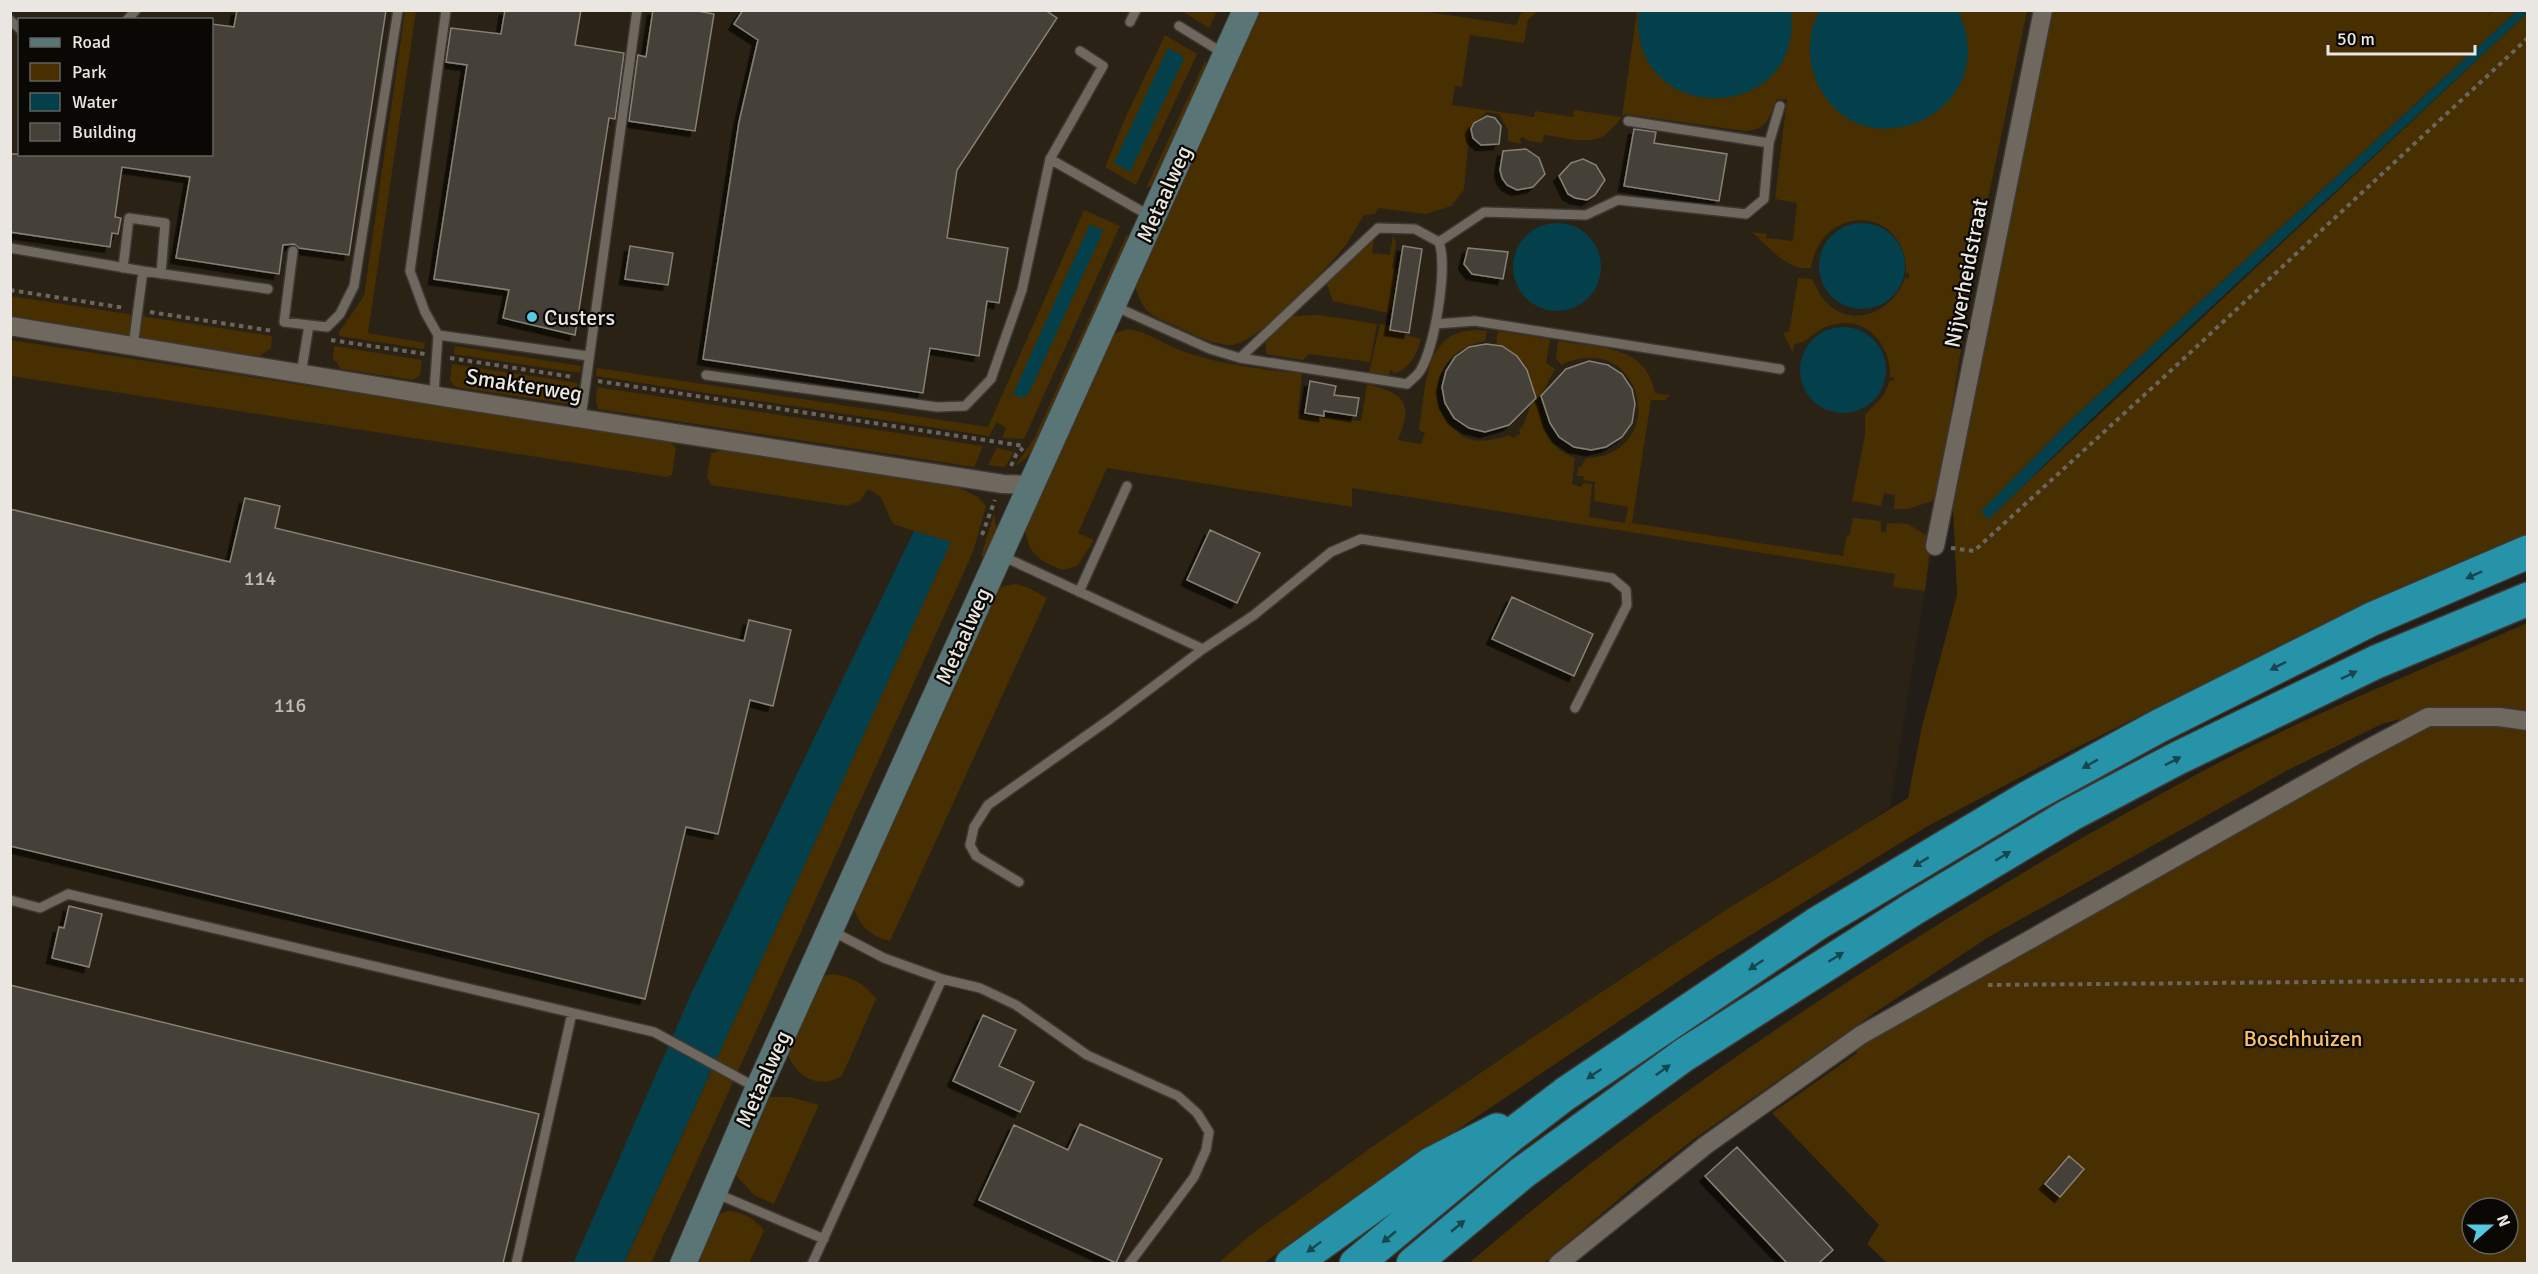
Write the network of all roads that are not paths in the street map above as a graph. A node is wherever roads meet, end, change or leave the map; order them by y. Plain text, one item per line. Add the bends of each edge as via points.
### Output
1 (398, 10) edge
2 (446, 10) edge
3 (637, 10) edge
4 (1136, 10) edge
5 (1246, 10) edge
6 (2043, 10) edge
7 (1130, 22) dead end
8 (1179, 26) dead end
9 (1080, 51) dead end
10 (1226, 55) junction
11 (1780, 106) dead end
12 (1628, 121) dead end
13 (1769, 143) junction
14 (1050, 159) junction
15 (1153, 218) junction
16 (1439, 242) junction
17 (10, 248) edge
18 (293, 251) dead end
19 (123, 268) junction
20 (143, 271) junction
21 (161, 274) junction
22 (268, 289) dead end
23 (1114, 306) junction
24 (1436, 324) junction
25 (309, 325) junction
26 (10, 326) edge
27 (438, 335) junction
28 (133, 346) junction
29 (588, 356) junction
30 (1240, 358) junction
31 (1780, 369) dead end
32 (301, 374) junction
33 (706, 375) dead end
34 (434, 394) junction
35 (581, 418) junction
36 (1032, 485) junction
37 (1127, 486) dead end
38 (1935, 546) road end
39 (2528, 552) edge
40 (1000, 555) junction
41 (1079, 592) junction
42 (2528, 599) edge
43 (1203, 648) junction
44 (1575, 708) dead end
45 (2528, 721) edge
46 (1019, 882) dead end
47 (10, 900) edge
48 (830, 930) junction
49 (942, 979) junction
50 (572, 1013) junction
51 (758, 1089) junction
52 (1565, 1094) junction
53 (714, 1192) junction
54 (824, 1239) junction
55 (516, 1263) edge
56 (683, 1263) edge
57 (812, 1263) edge
58 (1129, 1263) edge
59 (1292, 1263) edge
60 (1356, 1263) edge
61 (1413, 1263) edge
62 (1558, 1263) edge

1 - 25 lane via 354,286 340,314 327,327
2 - 27 lane via 410,271
3 - 29 lane
4 - 7 lane
5 - 10 street, Metaalweg
6 - 38 street, Nijverheidstraat
8 - 10 lane
9 - 14 lane via 1103,66
10 - 15 street, Metaalweg
11 - 13 lane
12 - 13 lane
13 - 16 lane via 1764,199 1746,214 1618,200 1586,215 1484,212
14 - 15 lane
14 - 33 lane via 1022,290 995,368 991,379 964,406 937,407
15 - 23 street, Metaalweg
16 - 24 lane via 1443,254
16 - 30 lane via 1415,229 1378,228
17 - 19 lane
18 - 25 lane via 284,322
19 - 20 lane
19 - 21 lane via 129,218 165,223
20 - 21 lane
20 - 28 lane
21 - 22 lane
23 - 30 lane via 1210,349
23 - 36 street, Metaalweg
24 - 30 lane via 1420,370 1407,384
24 - 31 lane via 1475,321
25 - 32 lane
26 - 28 street, Smakterweg
27 - 29 lane
27 - 34 lane
28 - 32 street, Smakterweg
29 - 35 lane
32 - 34 street, Smakterweg
34 - 35 street, Smakterweg
35 - 36 street, Smakterweg via 1003,484
36 - 40 street, Metaalweg
37 - 41 lane
39 -> 52 highway via 2372,620 2160,726 2029,797 1818,923
40 - 41 lane
40 - 48 street, Metaalweg
41 - 43 lane
61 -> 42 highway via 1522,1173 1684,1055 2021,844 2208,744 2376,662
43 - 44 lane via 1254,615 1330,552 1361,539 1612,578 1626,590 1628,605
43 - 46 lane via 988,805 974,827 970,844 976,856
45 - 62 street via 2428,717 2350,759 1861,1035 1706,1145
47 - 50 lane via 40,908 68,894
48 - 49 lane via 884,958
48 - 51 street, Metaalweg
49 - 54 lane
49 - 58 lane via 980,988 1016,1005 1087,1055 1178,1096 1197,1113 1209,1132 1194,1177
50 - 51 lane via 654,1032
50 - 55 lane
51 - 53 street, Metaalweg
52 -> 59 highway via 1431,1164
52 -> 60 highway
53 - 54 lane
53 - 56 street, Metaalweg
54 - 57 lane

